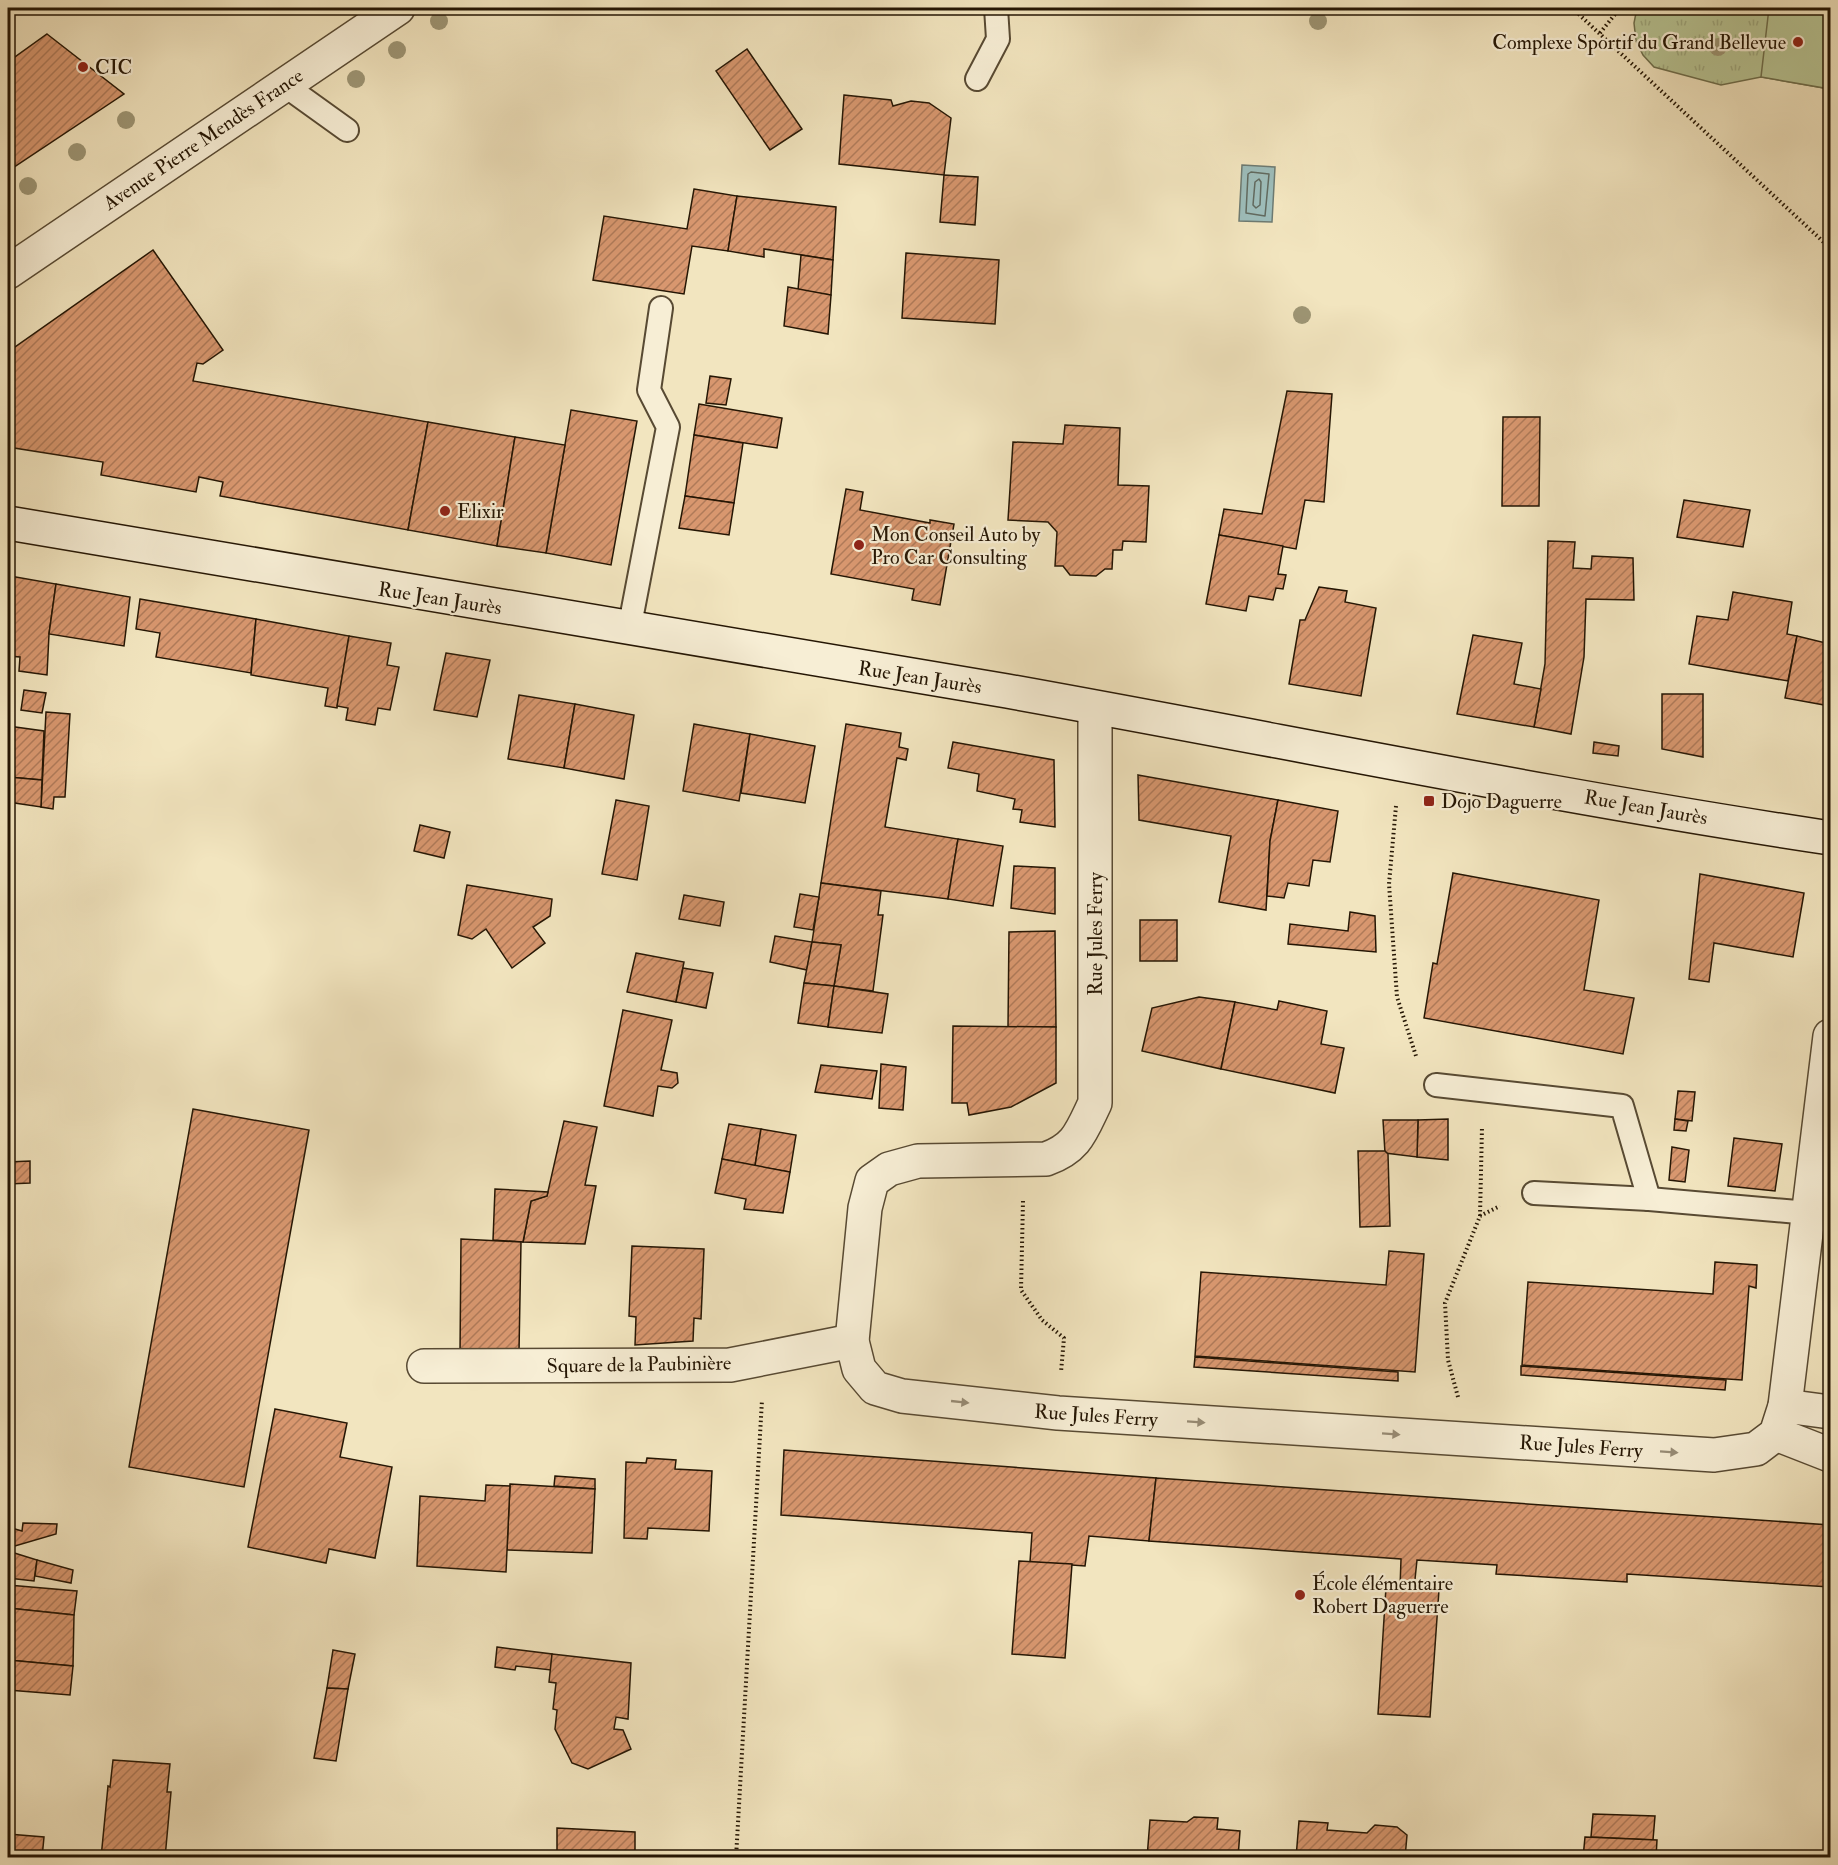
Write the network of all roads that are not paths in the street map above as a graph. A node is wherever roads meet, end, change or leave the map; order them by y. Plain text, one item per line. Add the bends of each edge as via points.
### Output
1 (398, 8) edge
2 (996, 8) edge
3 (977, 80) dead end
4 (283, 84) junction
5 (347, 130) dead end
6 (8, 272) edge
7 (661, 308) dead end
8 (8, 523) edge
9 (630, 630) junction
10 (1095, 709) junction
11 (1830, 838) edge
12 (1830, 1036) edge
13 (1436, 1085) road end
14 (1534, 1193) road end
15 (1649, 1199) junction
16 (1809, 1213) junction
17 (852, 1341) junction
18 (424, 1366) dead end
19 (1830, 1412) edge
20 (1780, 1420) junction
21 (1830, 1455) edge

1 - 4 street, Avenue Pierre Mendès France
2 - 3 lane via 998,39
4 - 5 lane
4 - 6 street, Avenue Pierre Mendès France
7 - 9 lane via 649,390 668,427
8 - 9 street, Rue Jean Jaurès
9 - 10 street, Rue Jean Jaurès
10 - 11 street, Rue Jean Jaurès via 1417,769
10 - 17 street, Rue Jules Ferry via 1095,1103 1082,1130 1065,1152 1046,1159 918,1161 889,1169 872,1181 865,1208
12 - 16 street
13 - 15 lane via 1622,1106
14 - 15 lane
15 - 16 lane
16 - 20 street
17 - 18 street, Square de la Paubinière via 730,1365
17 -> 20 street, Rue Jules Ferry via 860,1369 875,1388 902,1396 1058,1413 1714,1455 1756,1449
19 - 20 street
20 - 21 street

